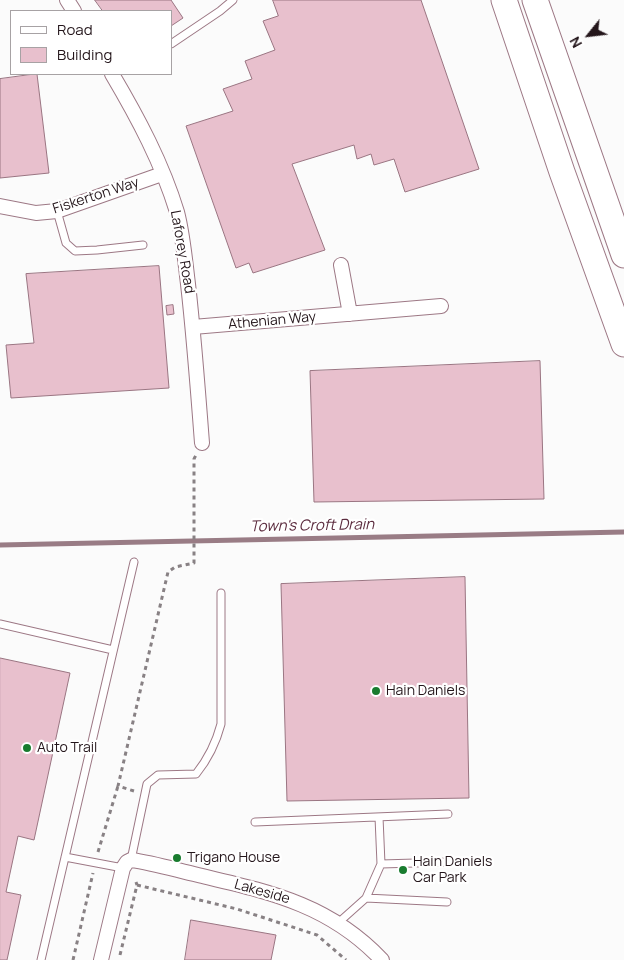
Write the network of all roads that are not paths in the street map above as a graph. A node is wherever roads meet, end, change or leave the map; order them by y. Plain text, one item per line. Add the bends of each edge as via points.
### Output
1 (233, 0) edge
2 (504, 0) edge
3 (536, 0) edge
4 (172, 43) edge
5 (113, 75) edge
6 (162, 174) junction
7 (0, 206) edge
8 (57, 211) junction
9 (143, 245) dead end
10 (624, 255) edge
11 (341, 265) dead end
12 (442, 306) dead end
13 (350, 314) junction
14 (193, 327) junction
15 (624, 344) edge
16 (202, 443) road end
17 (134, 562) dead end
18 (221, 594) dead end
19 (0, 624) edge
20 (114, 650) junction
21 (448, 814) dead end
22 (379, 817) junction
23 (255, 822) dead end
24 (65, 857) junction
25 (450, 862) dead end
26 (127, 864) junction
27 (381, 864) junction
28 (366, 898) junction
29 (447, 902) dead end
30 (338, 923) junction
31 (41, 960) edge
32 (101, 960) edge
33 (382, 960) edge

1 - 4 lane
2 - 15 highway
3 - 10 highway
5 - 6 street, Laforey Road via 137,116
6 - 8 street, Fiskerton Way
6 - 14 street, Laforey Road via 177,213
7 - 8 street, Fiskerton Way via 36,213
8 - 9 lane via 66,243 76,251
11 - 13 street
12 - 13 street, Athenian Way
13 - 14 street, Athenian Way
14 - 16 street, Laforey Road
17 - 20 lane
18 - 26 lane via 221,724 217,739 196,774 158,775 147,784
19 - 20 lane
20 - 24 lane
21 - 22 lane
22 - 23 lane
22 - 27 lane
24 - 26 lane
24 - 31 lane
25 - 27 lane
26 - 30 street, Lakeside via 262,890 308,907
26 - 32 street
27 - 28 lane
28 - 29 lane
28 - 30 lane
30 - 33 street, Lakeside

